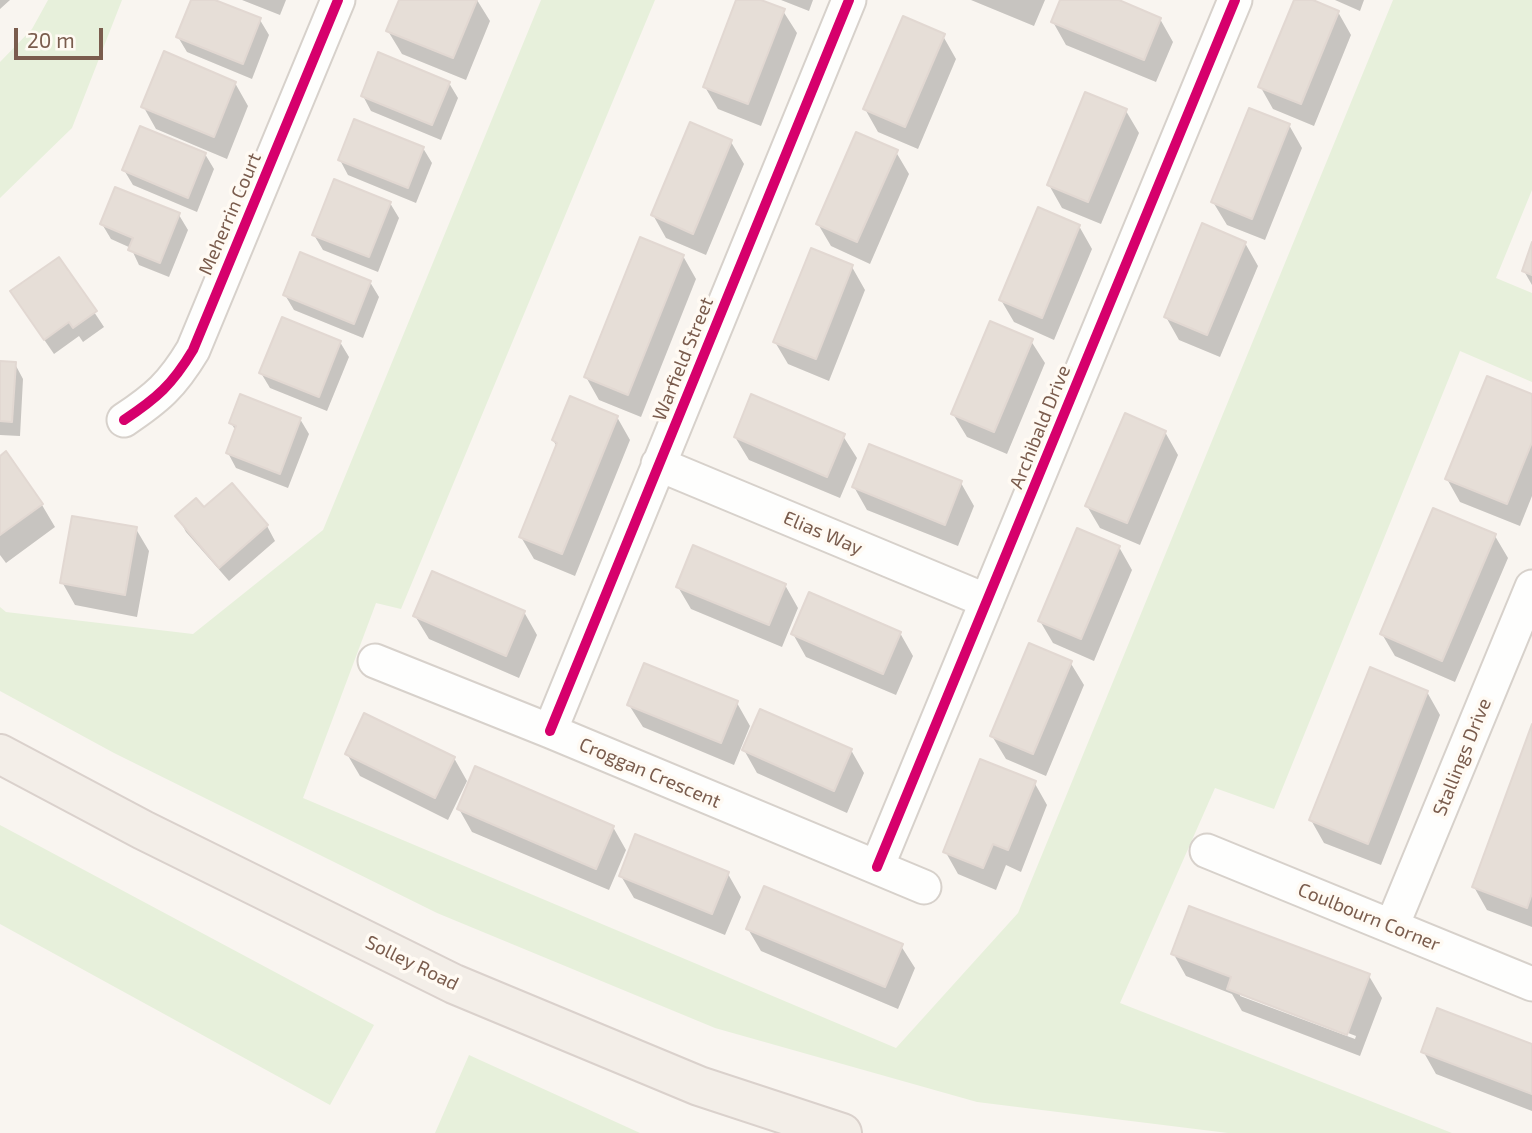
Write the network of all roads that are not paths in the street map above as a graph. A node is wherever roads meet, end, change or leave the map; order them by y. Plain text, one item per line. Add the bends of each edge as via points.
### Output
1 (338, 0) edge
2 (849, 0) edge
3 (1235, 0) edge
4 (124, 420) dead end
5 (659, 464) junction
6 (1532, 587) edge
7 (987, 601) junction
8 (375, 661) dead end
9 (550, 731) junction
10 (0, 754) edge
11 (1207, 851) dead end
12 (877, 867) junction
13 (924, 887) dead end
14 (1392, 926) junction
15 (1532, 984) edge
16 (842, 1133) edge

1 - 4 street, Meherrin Court via 193,351 155,399
2 - 5 street, Warfield Street
3 - 7 street, Archibald Drive
5 - 7 street, Elias Way
5 - 9 street, Warfield Street
6 - 14 street, Stallings Drive
7 - 12 street, Archibald Drive
8 - 9 street, Croggan Crescent
9 - 12 street, Croggan Crescent
10 - 16 main road, Solley Road via 454,984 699,1086
11 - 14 street, Coulbourn Corner
12 - 13 street, Croggan Crescent
14 - 15 street, Coulbourn Corner

